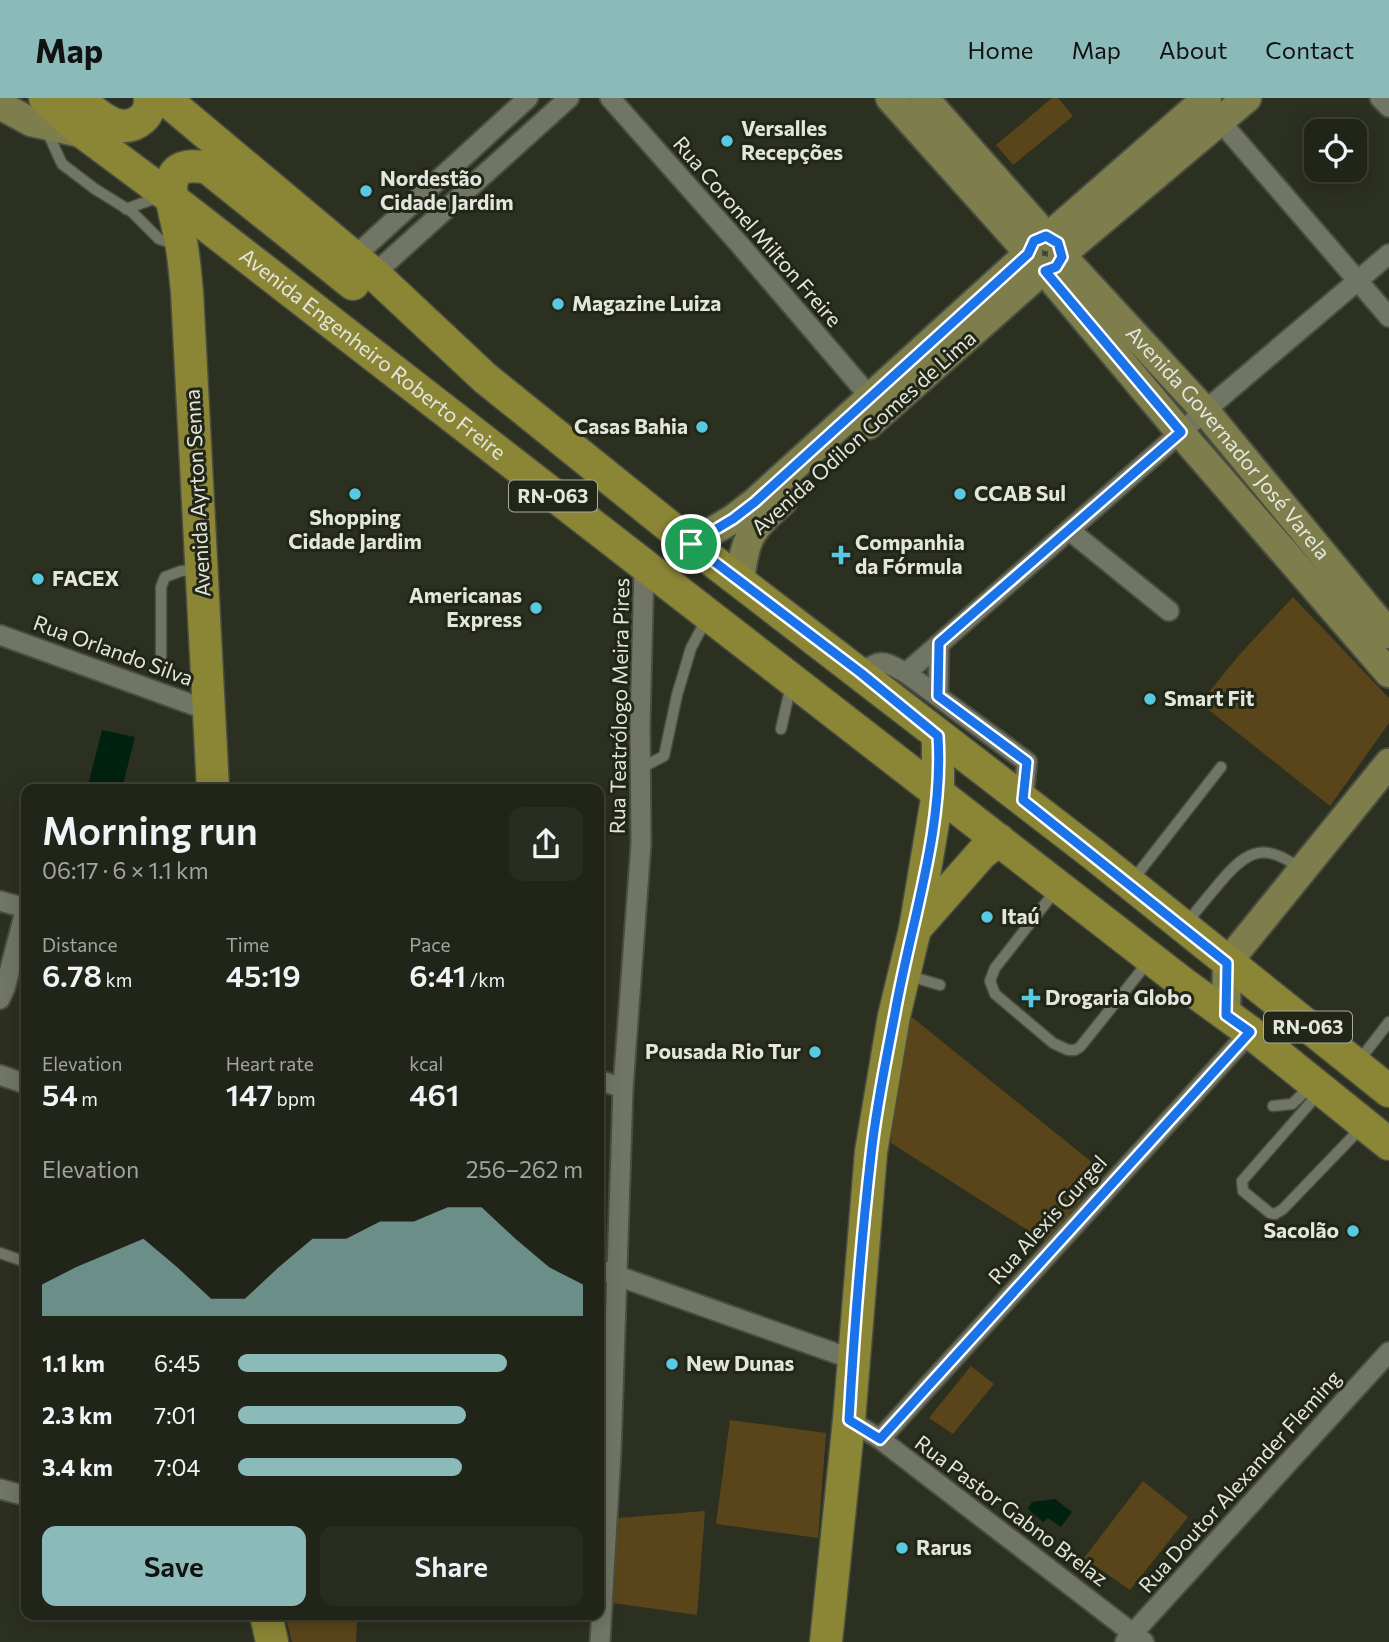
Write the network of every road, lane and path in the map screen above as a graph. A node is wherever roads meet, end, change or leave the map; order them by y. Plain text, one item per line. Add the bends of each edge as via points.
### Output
1 (77, 98) edge
2 (150, 98) edge
3 (164, 98) edge
4 (528, 98) edge
5 (569, 98) edge
6 (610, 98) edge
7 (890, 98) edge
8 (924, 98) edge
9 (1247, 98) edge
10 (1380, 98) edge
11 (0, 105) edge
12 (1208, 105) edge
13 (1389, 107) edge
14 (44, 112) edge
15 (462, 157) junction
16 (482, 176) junction
17 (168, 196) junction
18 (126, 209) junction
19 (182, 246) junction
20 (1045, 254) junction
21 (1389, 254) edge
22 (364, 266) junction
23 (1357, 282) junction
24 (1389, 317) edge
25 (485, 378) junction
26 (870, 397) junction
27 (1205, 411) junction
28 (1181, 432) junction
29 (1069, 530) junction
30 (691, 544) junction
31 (644, 567) junction
32 (202, 569) junction
33 (740, 581) junction
34 (1169, 611) dead end
35 (708, 616) junction
36 (0, 635) edge
37 (1378, 636) edge
38 (939, 643) junction
39 (160, 657) dead end
40 (861, 673) junction
41 (906, 673) junction
42 (1389, 673) edge
43 (792, 681) junction
44 (938, 696) junction
45 (210, 710) junction
46 (781, 729) dead end
47 (938, 736) junction
48 (1389, 763) edge
49 (1221, 767) dead end
50 (641, 768) junction
51 (213, 784) edge
52 (938, 793) junction
53 (1023, 800) junction
54 (999, 841) junction
55 (1302, 870) junction
56 (1129, 885) junction
57 (1058, 887) junction
58 (0, 901) edge
59 (21, 906) edge
60 (21, 927) edge
61 (1183, 927) junction
62 (915, 929) junction
63 (1150, 958) junction
64 (1227, 963) junction
65 (902, 974) junction
66 (940, 985) dead end
67 (0, 999) edge
68 (1389, 1022) edge
69 (1238, 1023) junction
70 (1356, 1065) junction
71 (0, 1076) edge
72 (21, 1082) edge
73 (604, 1082) edge
74 (1318, 1087) junction
75 (623, 1088) junction
76 (1389, 1091) edge
77 (1273, 1106) dead end
78 (1364, 1125) junction
79 (1389, 1144) edge
80 (0, 1253) edge
81 (21, 1260) edge
82 (607, 1272) edge
83 (1389, 1352) edge
84 (852, 1359) junction
85 (849, 1420) junction
86 (880, 1439) junction
87 (0, 1489) edge
88 (21, 1495) edge
89 (604, 1573) edge
90 (267, 1620) edge
91 (601, 1620) edge
92 (1134, 1639) edge
93 (272, 1642) edge
94 (600, 1642) edge
95 (826, 1642) edge

1 - 2 main road via 112,125 142,120
3 - 22 main road, RN-063
4 - 15 street
5 - 16 street
6 - 26 street, Rua Coronel Milton Freire
7 - 20 main road, Avenida Governador José Varela
8 - 20 main road, Avenida Governador José Varela
9 - 12 main road, Avenida Odilon Gomes de Lima
10 - 13 street
11 - 14 main road, Avenida Engenheiro Roberto Freire via 31,122
12 - 20 main road, Avenida Odilon Gomes de Lima
12 - 23 street
14 - 17 main road, Avenida Engenheiro Roberto Freire / RN-063 via 85,134
14 - 18 lane via 62,164
15 - 16 street
15 - 22 street
16 - 22 street
17 - 18 lane
17 - 19 main road, Avenida Ayrton Senna
17 - 25 main road via 180,171 208,168 436,350
17 - 31 main road, Avenida Engenheiro Roberto Freire / RN-063
18 - 19 lane via 159,239
19 - 32 main road, Avenida Ayrton Senna
20 - 26 main road, Avenida Odilon Gomes de Lima
20 - 27 main road, Avenida Governador José Varela
20 - 28 main road, Avenida Governador José Varela
20 - 33 main road, Avenida Odilon Gomes de Lima via 757,525 744,548
21 - 23 street
22 - 25 main road, RN-063
23 - 24 street
23 - 27 street
25 - 30 main road, RN-063
26 - 30 main road, Avenida Odilon Gomes de Lima via 755,502
27 - 28 street
27 - 37 main road, Avenida Governador José Varela
28 - 29 street
28 - 37 main road, Avenida Governador José Varela
29 - 34 street
29 - 38 street
30 - 33 main road, RN-063
31 - 35 main road, Avenida Engenheiro Roberto Freire / RN-063
31 - 50 street, Rua Teatrólogo Meira Pires
32 - 39 lane via 165,577
32 - 45 main road, Avenida Ayrton Senna
33 - 40 main road, RN-063
35 - 43 main road, Avenida Engenheiro Roberto Freire / RN-063
35 - 50 lane via 691,648 664,756
36 - 45 street, Rua Orlando Silva
37 - 42 main road, Avenida Governador José Varela
38 - 41 street
38 - 44 street
40 - 41 street via 877,662 886,662
40 - 47 main road, RN-063
41 - 44 street
43 - 46 lane
43 - 52 main road, Avenida Engenheiro Roberto Freire / RN-063
44 - 53 street via 1027,762
45 - 51 main road, Avenida Ayrton Senna
47 - 52 main road
47 - 53 main road, RN-063
48 - 55 main road
49 - 56 lane
50 - 75 street, Rua Teatrólogo Meira Pires via 641,844
52 - 54 main road, Avenida Engenheiro Roberto Freire / RN-063
52 - 62 main road
53 - 56 main road, RN-063
54 - 57 main road, Avenida Engenheiro Roberto Freire / RN-063
54 - 62 main road via 982,853
55 - 61 lane via 1276,853 1248,855 1236,862
55 - 64 main road
56 - 61 main road, RN-063
57 - 63 main road, Avenida Engenheiro Roberto Freire / RN-063
57 - 63 lane via 995,968 990,981 995,994 1053,1043 1068,1050 1080,1047
58 - 59 street
60 - 67 street
61 - 64 main road, RN-063
62 - 65 main road
63 - 69 main road, Avenida Engenheiro Roberto Freire / RN-063
64 - 69 main road
64 - 70 main road, RN-063
65 - 66 lane
65 - 84 main road via 871,1152
68 - 70 lane
69 - 74 main road, Avenida Engenheiro Roberto Freire / RN-063
69 - 86 street, Rua Alexis Gurgel
70 - 76 main road, RN-063
71 - 72 street
73 - 75 street
74 - 77 lane via 1292,1104
74 - 78 main road, Avenida Engenheiro Roberto Freire / RN-063
74 - 78 lane via 1242,1181 1243,1191 1275,1214
75 - 82 street, Rua Teatrólogo Meira Pires
78 - 79 main road, Avenida Engenheiro Roberto Freire / RN-063
80 - 81 lane
82 - 84 street
82 - 89 street, Rua Teatrólogo Meira Pires via 611,1452
83 - 92 street, Rua Doutor Alexander Fleming
84 - 85 main road
85 - 86 street, Rua Pastor Gabno Brelaz
85 - 95 main road
86 - 92 street, Rua Pastor Gabno Brelaz
87 - 88 street
90 - 93 main road
91 - 94 street, Rua Teatrólogo Meira Pires

